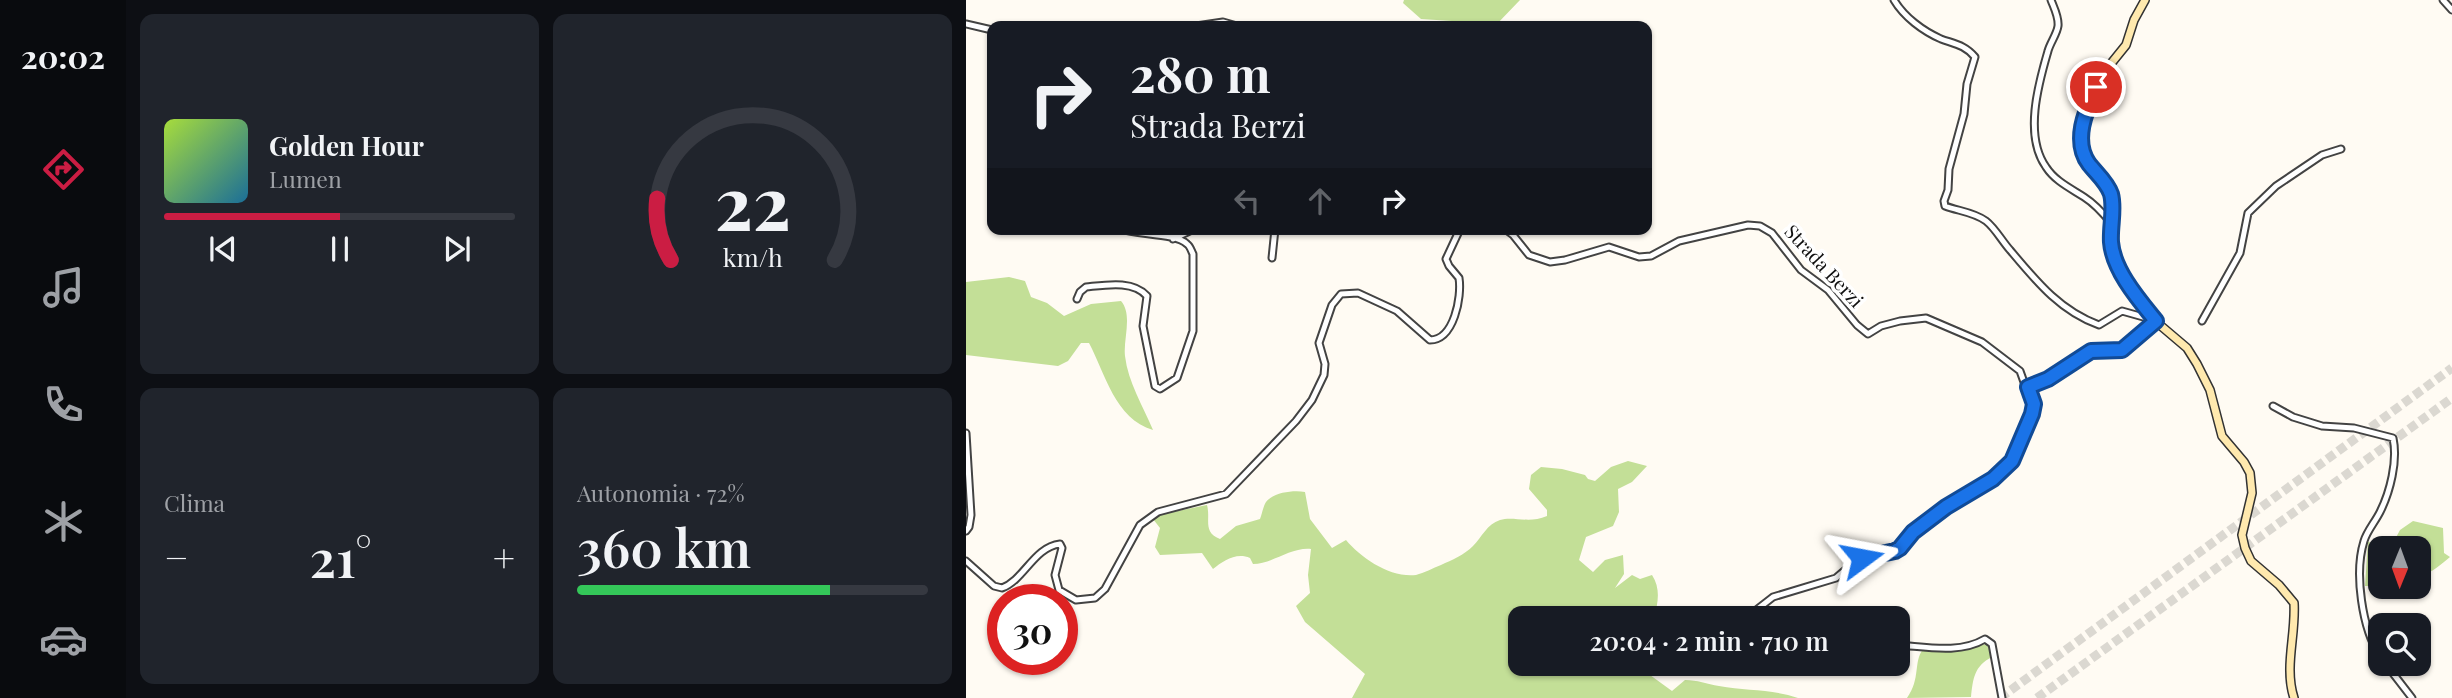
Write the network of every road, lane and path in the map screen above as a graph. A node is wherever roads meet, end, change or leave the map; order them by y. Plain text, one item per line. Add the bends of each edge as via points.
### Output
1 (1894, 0) edge
2 (2050, 0) edge
3 (2145, 0) edge
4 (2443, 0) edge
5 (2452, 10) edge
6 (966, 24) edge
7 (987, 29) edge
8 (2342, 149) dead end
9 (2111, 223) junction
10 (1156, 235) edge
11 (1181, 235) edge
12 (1274, 235) edge
13 (1457, 235) edge
14 (1512, 235) edge
15 (1173, 239) junction
16 (1272, 258) dead end
17 (1077, 299) dead end
18 (2155, 321) junction
19 (2202, 321) dead end
20 (2028, 387) junction
21 (2273, 406) dead end
22 (966, 433) edge
23 (966, 531) edge
24 (966, 561) edge
25 (1761, 606) edge
26 (2368, 635) edge
27 (1910, 646) edge
28 (2395, 676) edge
29 (2002, 698) edge
30 (2294, 698) edge
31 (2412, 698) edge

1 - 18 street via 1900,11 1924,29 1966,47 1975,57 1945,206 1986,220 2040,286 2075,316 2099,326 2122,312
2 - 9 street via 2057,26 2041,82 2034,127 2037,145 2045,167
3 - 9 main road via 2126,45 2096,87 2080,141 2088,163 2110,191
4 - 5 street
6 - 7 street
8 - 19 street via 2322,155 2276,186 2248,212 2240,253
9 - 18 main road via 2114,256
10 - 15 street
11 - 15 street
12 - 16 street
13 - 24 street via 1446,259 1460,282 1457,306 1441,337 1430,340 1397,311 1358,293 1338,296 1320,343 1324,375 1302,414 1226,494 1146,518 1092,600 1061,592 1056,584 1060,544 1046,550 1002,588
14 - 20 street, Strada Berzi via 1529,255 1549,262 1609,247 1651,256 1679,242 1759,226 1772,233 1801,270 1828,290 1868,334 1881,326 1926,318 1982,342 2020,370
15 - 17 street via 1187,243 1193,254 1193,331 1183,367 1165,387 1157,388 1149,363 1143,326 1147,296 1143,291 1136,286 1087,287
18 - 20 street via 2122,350 2091,351
18 - 30 main road via 2197,364 2210,390 2222,436 2250,473 2252,493 2242,535 2251,561 2294,603 2290,674
20 - 25 street via 2032,414 2012,461 1993,479 1946,507 1895,551 1857,560 1836,578 1773,597
21 - 26 street via 2322,426 2354,428 2393,439 2392,475 2381,510 2364,540 2360,562
22 - 23 street via 971,515
27 - 29 street via 1954,648 1973,646 1984,639 1992,644
28 - 31 street

